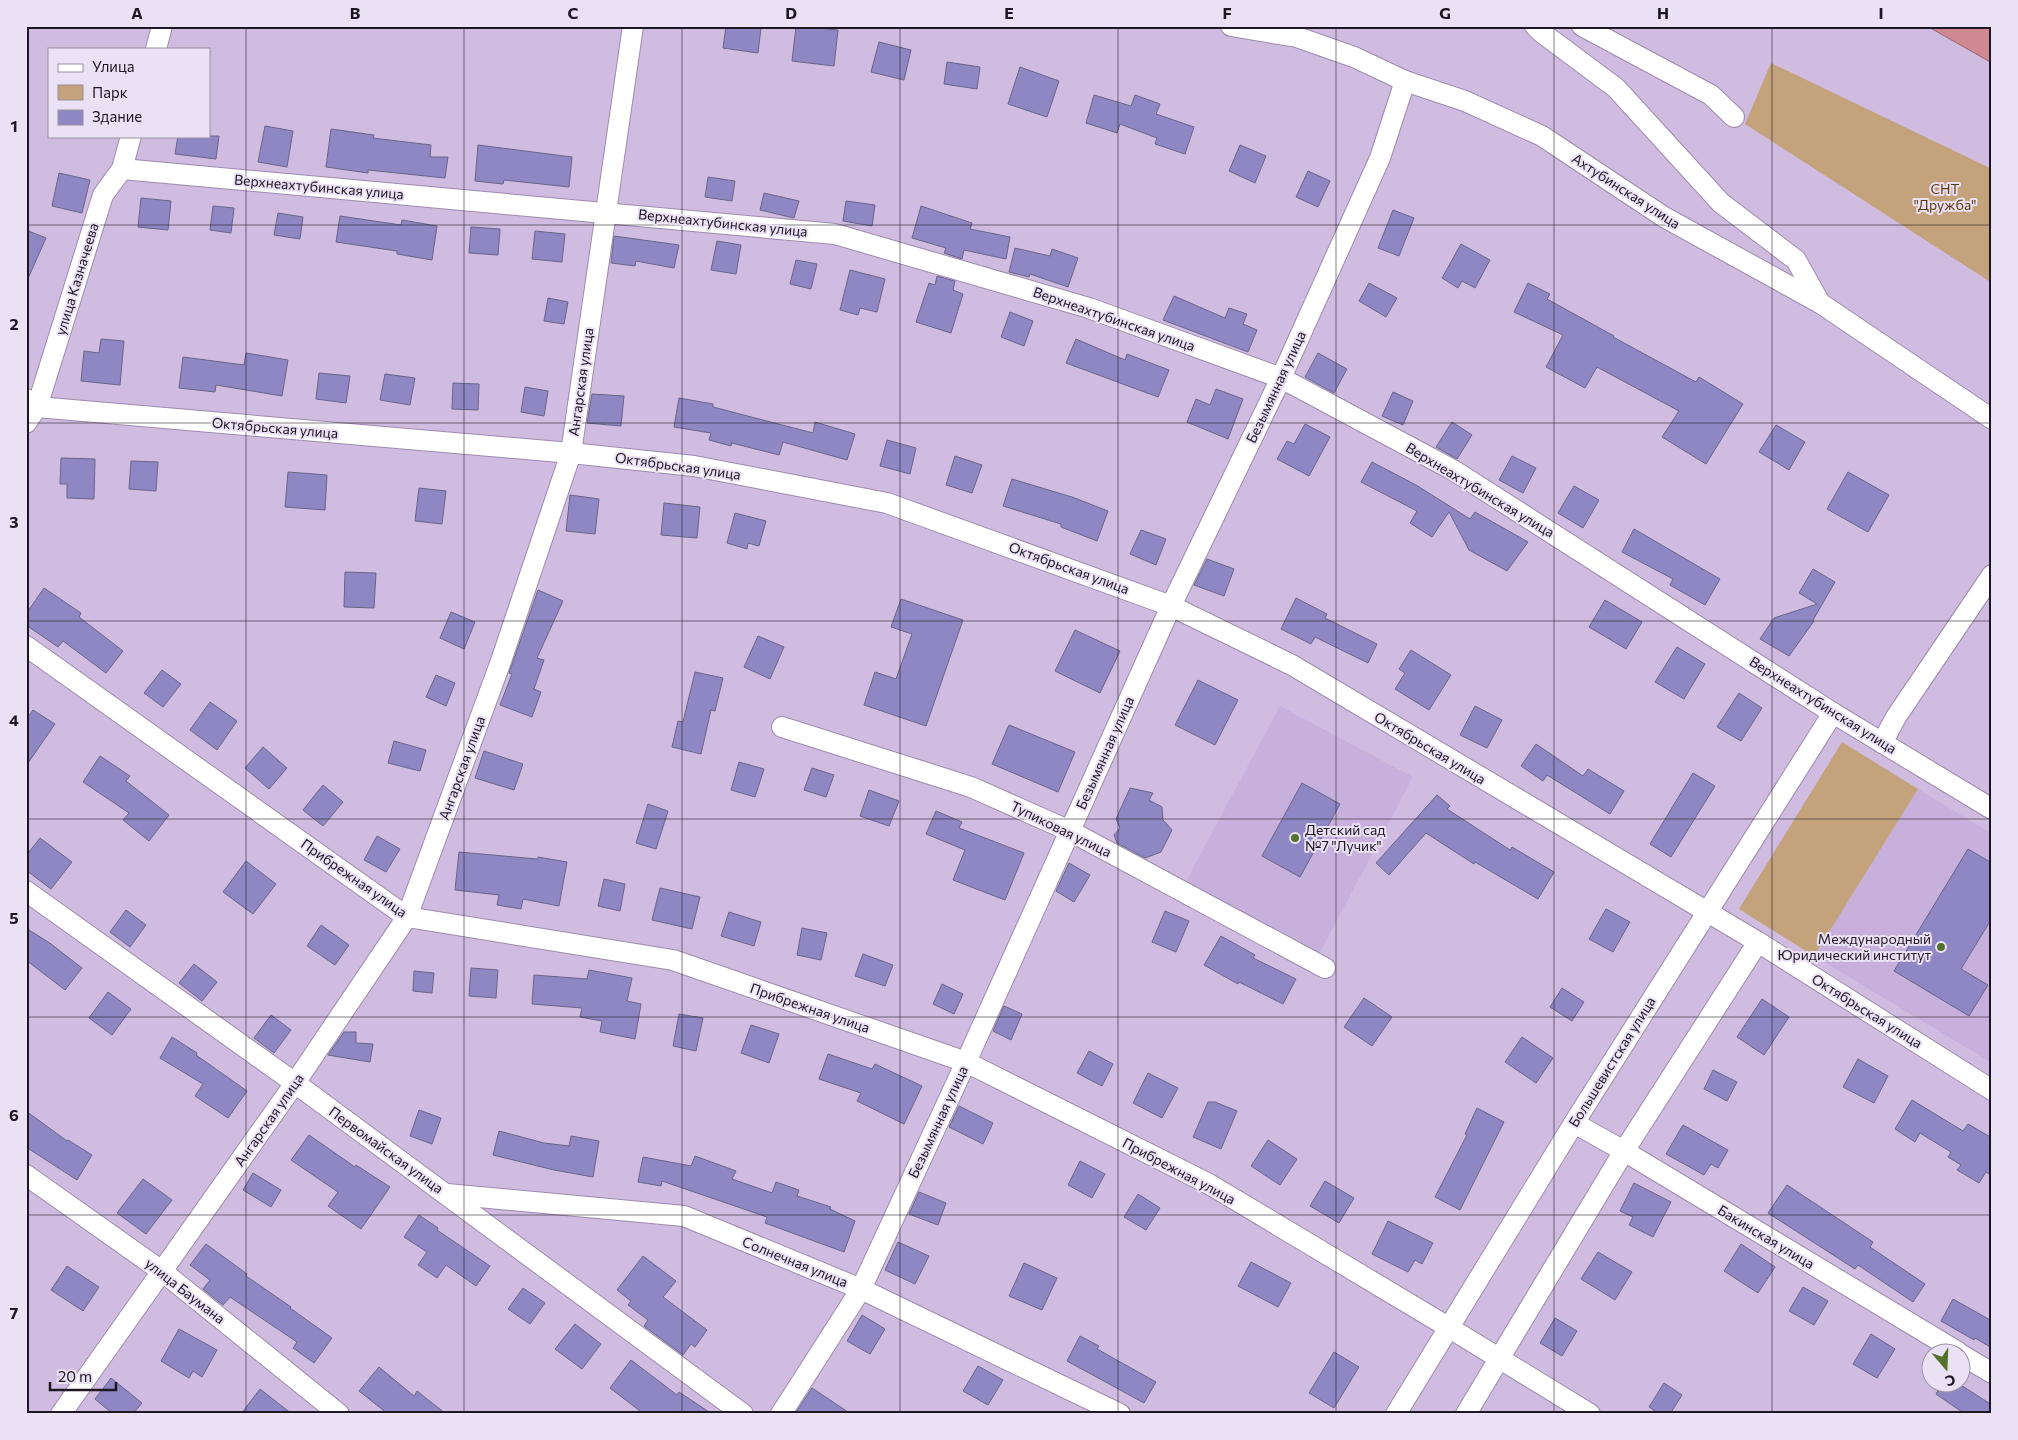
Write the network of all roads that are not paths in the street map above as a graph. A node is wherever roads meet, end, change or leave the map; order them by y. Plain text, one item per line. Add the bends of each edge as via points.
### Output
1 (162, 26) edge
2 (633, 26) edge
3 (1231, 26) edge
4 (1535, 26) edge
5 (1582, 26) edge
6 (156, 48) edge
7 (1405, 81) junction
8 (1734, 117) dead end
9 (130, 138) edge
10 (122, 169) junction
11 (605, 212) junction
12 (1820, 303) junction
13 (1282, 378) junction
14 (30, 410) edge
15 (1992, 419) edge
16 (571, 452) junction
17 (1992, 575) edge
18 (1171, 606) junction
19 (26, 646) edge
20 (1833, 713) junction
21 (782, 726) dead end
22 (1882, 743) junction
23 (1992, 809) edge
24 (1070, 831) junction
25 (26, 891) edge
26 (1708, 912) junction
27 (407, 917) junction
28 (1758, 942) junction
29 (1325, 968) dead end
30 (966, 1062) junction
31 (295, 1083) junction
32 (1992, 1090) edge
33 (1574, 1123) junction
34 (1624, 1151) junction
35 (26, 1175) edge
36 (447, 1194) junction
37 (162, 1272) junction
38 (861, 1289) junction
39 (1448, 1327) junction
40 (1941, 1342) edge
41 (1500, 1358) junction
42 (1970, 1360) edge
43 (1992, 1373) edge
44 (61, 1414) edge
45 (339, 1414) edge
46 (744, 1414) edge
47 (781, 1414) edge
48 (1120, 1414) edge
49 (1396, 1414) edge
50 (1466, 1414) edge
51 (1590, 1414) edge

1 - 6 street
2 - 11 street, Ангарская улица
3 - 7 street, Ахтубинская улица via 1297,37 1354,57
4 - 12 street via 1616,88 1721,202 1796,260
5 - 8 street via 1711,96
7 - 12 street, Ахтубинская улица via 1465,101 1542,136 1664,217
7 - 13 street, Безымянная улица via 1380,158
9 - 10 street, улица Казначеева
10 - 11 street, Верхнеахтубинская улица
10 - 14 street, улица Казначеева via 103,195
11 - 13 street, Верхнеахтубинская улица via 835,234 1089,308
11 - 16 street, Ангарская улица
12 - 15 street, Ахтубинская улица
13 - 18 street, Безымянная улица
13 - 20 street, Верхнеахтубинская улица via 1453,470
14 - 16 street, Октябрьская улица
16 - 18 street, Октябрьская улица via 694,466 887,503
16 - 27 street, Ангарская улица via 501,662
17 - 22 street via 1896,716
18 - 24 street, Безымянная улица
18 - 26 street, Октябрьская улица via 1292,665
19 - 27 street, Прибрежная улица
20 - 22 street, Верхнеахтубинская улица
20 - 26 street, Большевистская улица
21 - 24 street, Тупиковая улица via 971,787
22 - 23 street, Верхнеахтубинская улица
24 - 29 street, Тупиковая улица
24 - 30 street, Безымянная улица
25 - 31 street, Первомайская улица
26 - 28 street, Октябрьская улица
26 - 33 street, Большевистская улица
27 - 30 street, Прибрежная улица via 673,960
27 - 31 street, Ангарская улица
28 - 32 street, Октябрьская улица
28 - 34 street
30 - 38 street, Безымянная улица
30 - 39 street, Прибрежная улица via 1209,1184
31 - 36 street, Первомайская улица
31 - 37 street, Ангарская улица
33 - 34 street, Бакинская улица
33 - 39 street, Большевистская улица
34 - 40 street, Бакинская улица
34 - 41 street
35 - 37 street, улица Баумана
36 - 38 street, Солнечная улица via 684,1216
36 - 46 street, Первомайская улица
37 - 44 street, Ангарская улица
37 - 45 street, улица Баумана
38 - 47 street, Безымянная улица
38 - 48 street, Солнечная улица
39 - 41 street, Прибрежная улица
39 - 49 street, Большевистская улица
41 - 50 street
41 - 51 street, Прибрежная улица
42 - 43 street, Бакинская улица

